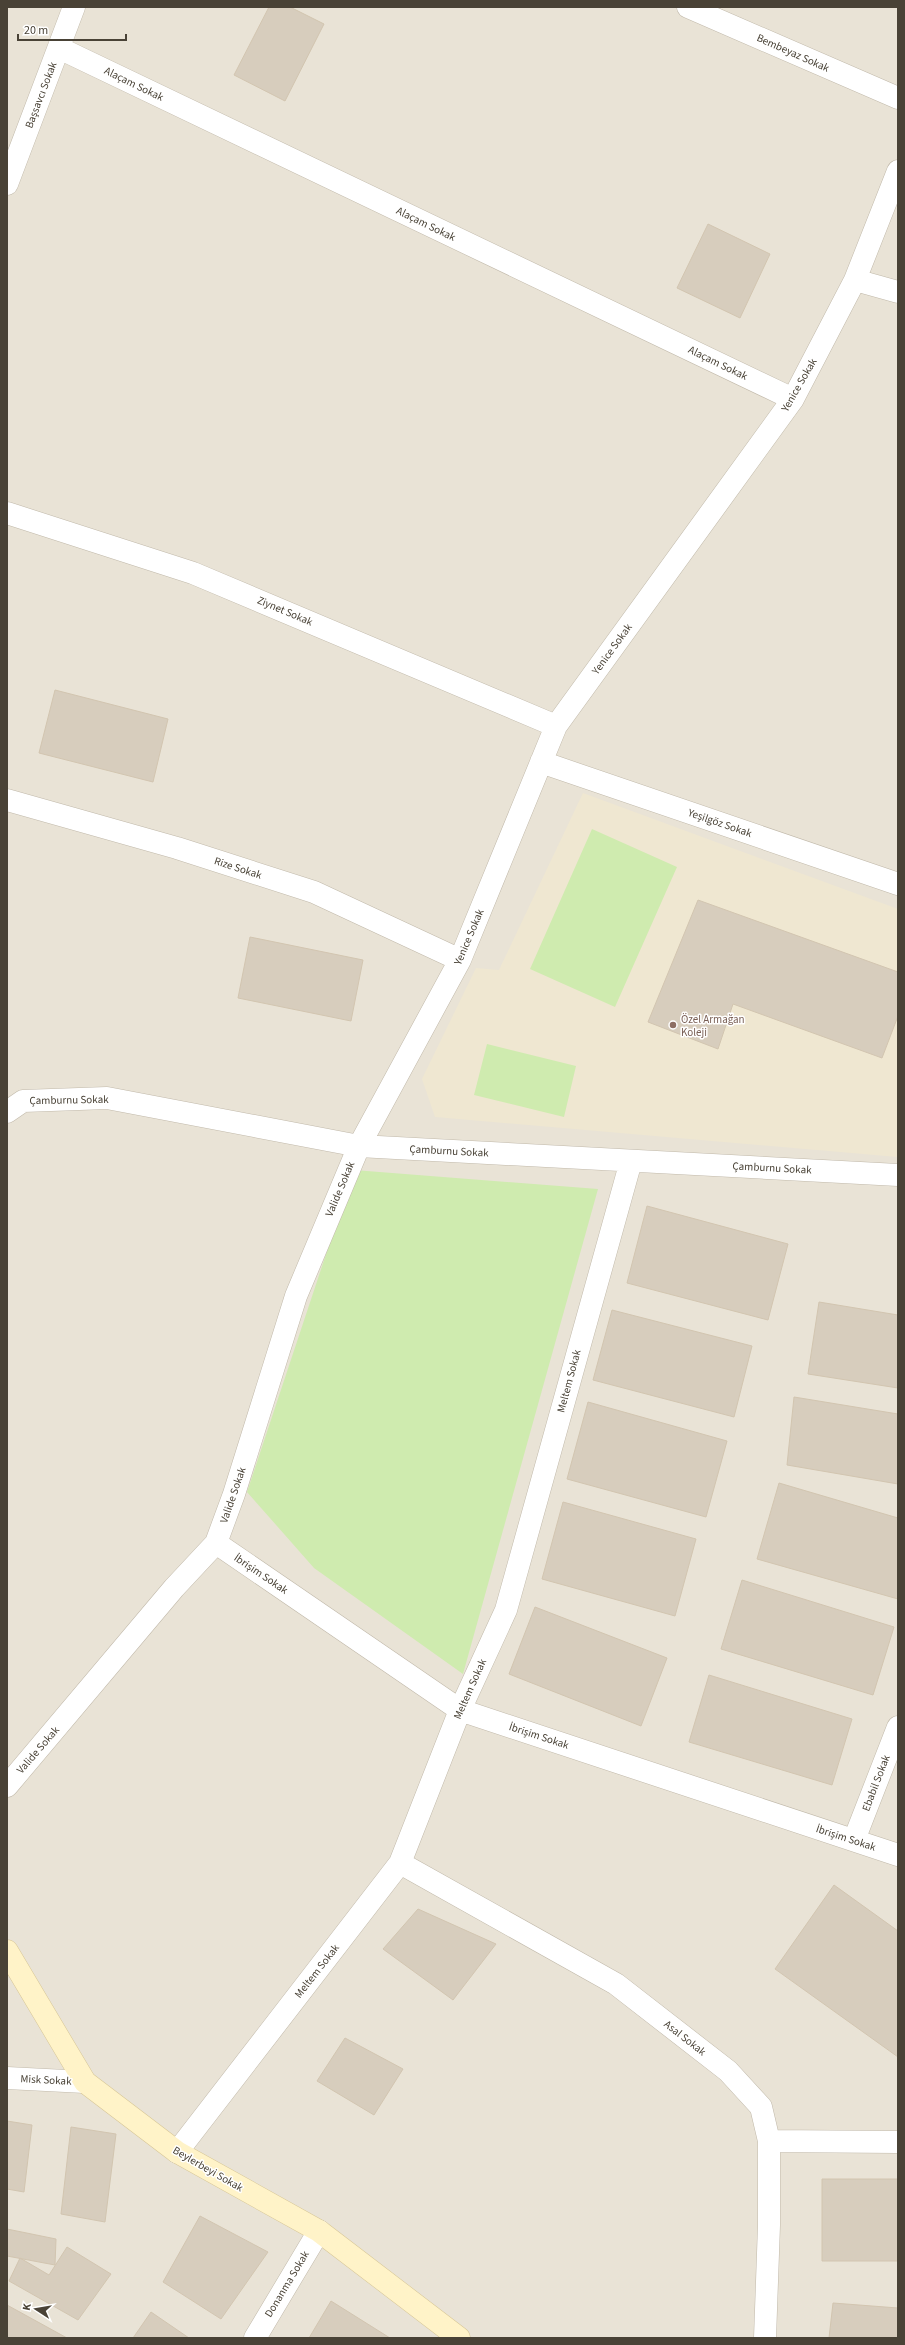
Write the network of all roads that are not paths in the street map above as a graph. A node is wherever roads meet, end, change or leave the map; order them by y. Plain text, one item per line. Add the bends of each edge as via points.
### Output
1 (74, 7) edge
2 (688, 7) edge
3 (59, 48) junction
4 (898, 98) edge
5 (898, 171) edge
6 (7, 184) edge
7 (855, 280) junction
8 (898, 292) edge
9 (793, 399) junction
10 (7, 513) edge
11 (556, 726) junction
12 (541, 762) junction
13 (7, 800) edge
14 (898, 884) edge
15 (460, 960) junction
16 (7, 1112) edge
17 (359, 1146) junction
18 (631, 1160) junction
19 (898, 1175) edge
20 (216, 1543) junction
21 (460, 1710) junction
22 (898, 1727) edge
23 (7, 1786) edge
24 (854, 1840) junction
25 (898, 1855) edge
26 (400, 1863) junction
27 (7, 1951) edge
28 (7, 2078) edge
29 (85, 2082) junction
30 (770, 2141) junction
31 (898, 2142) edge
32 (177, 2152) junction
33 (319, 2231) junction
34 (255, 2338) edge
35 (459, 2338) edge
36 (765, 2338) edge

1 - 3 street, Başsavcı Sokak
2 - 4 street, Bembeyaz Sokak
3 - 6 street, Başsavcı Sokak
3 - 9 street, Alaçam Sokak
5 - 7 street, Yenice Sokak
7 - 8 street
7 - 9 street, Yenice Sokak
9 - 11 street, Yenice Sokak
10 - 11 street, Ziynet Sokak via 193,573
11 - 12 street, Yenice Sokak
12 - 14 street, Yeşilgöz Sokak
12 - 15 street, Yenice Sokak
13 - 15 street, Rize Sokak via 177,848 314,892
15 - 17 street, Yenice Sokak
16 - 17 street, Çamburnu Sokak via 23,1101 107,1098
17 - 18 street, Çamburnu Sokak
17 - 20 street, Valide Sokak via 296,1296 234,1494
18 - 19 street, Çamburnu Sokak
18 - 21 street, Meltem Sokak via 506,1610
20 - 21 street, İbrişim Sokak
20 - 23 street, Valide Sokak via 174,1588
21 - 24 street, İbrişim Sokak
21 - 26 street, Meltem Sokak
22 - 24 street, Ebabil Sokak
24 - 25 street, İbrişim Sokak
26 - 30 street, Asal Sokak via 616,1984 728,2071 761,2106
26 - 32 street, Meltem Sokak
27 - 29 street, Beylerbeyi Sokak
28 - 29 street, Misk Sokak
29 - 32 street, Beylerbeyi Sokak
30 - 31 street
30 - 36 street, Asal Sokak
32 - 33 street, Beylerbeyi Sokak
33 - 34 street, Donanma Sokak
33 - 35 street, Beylerbeyi Sokak

